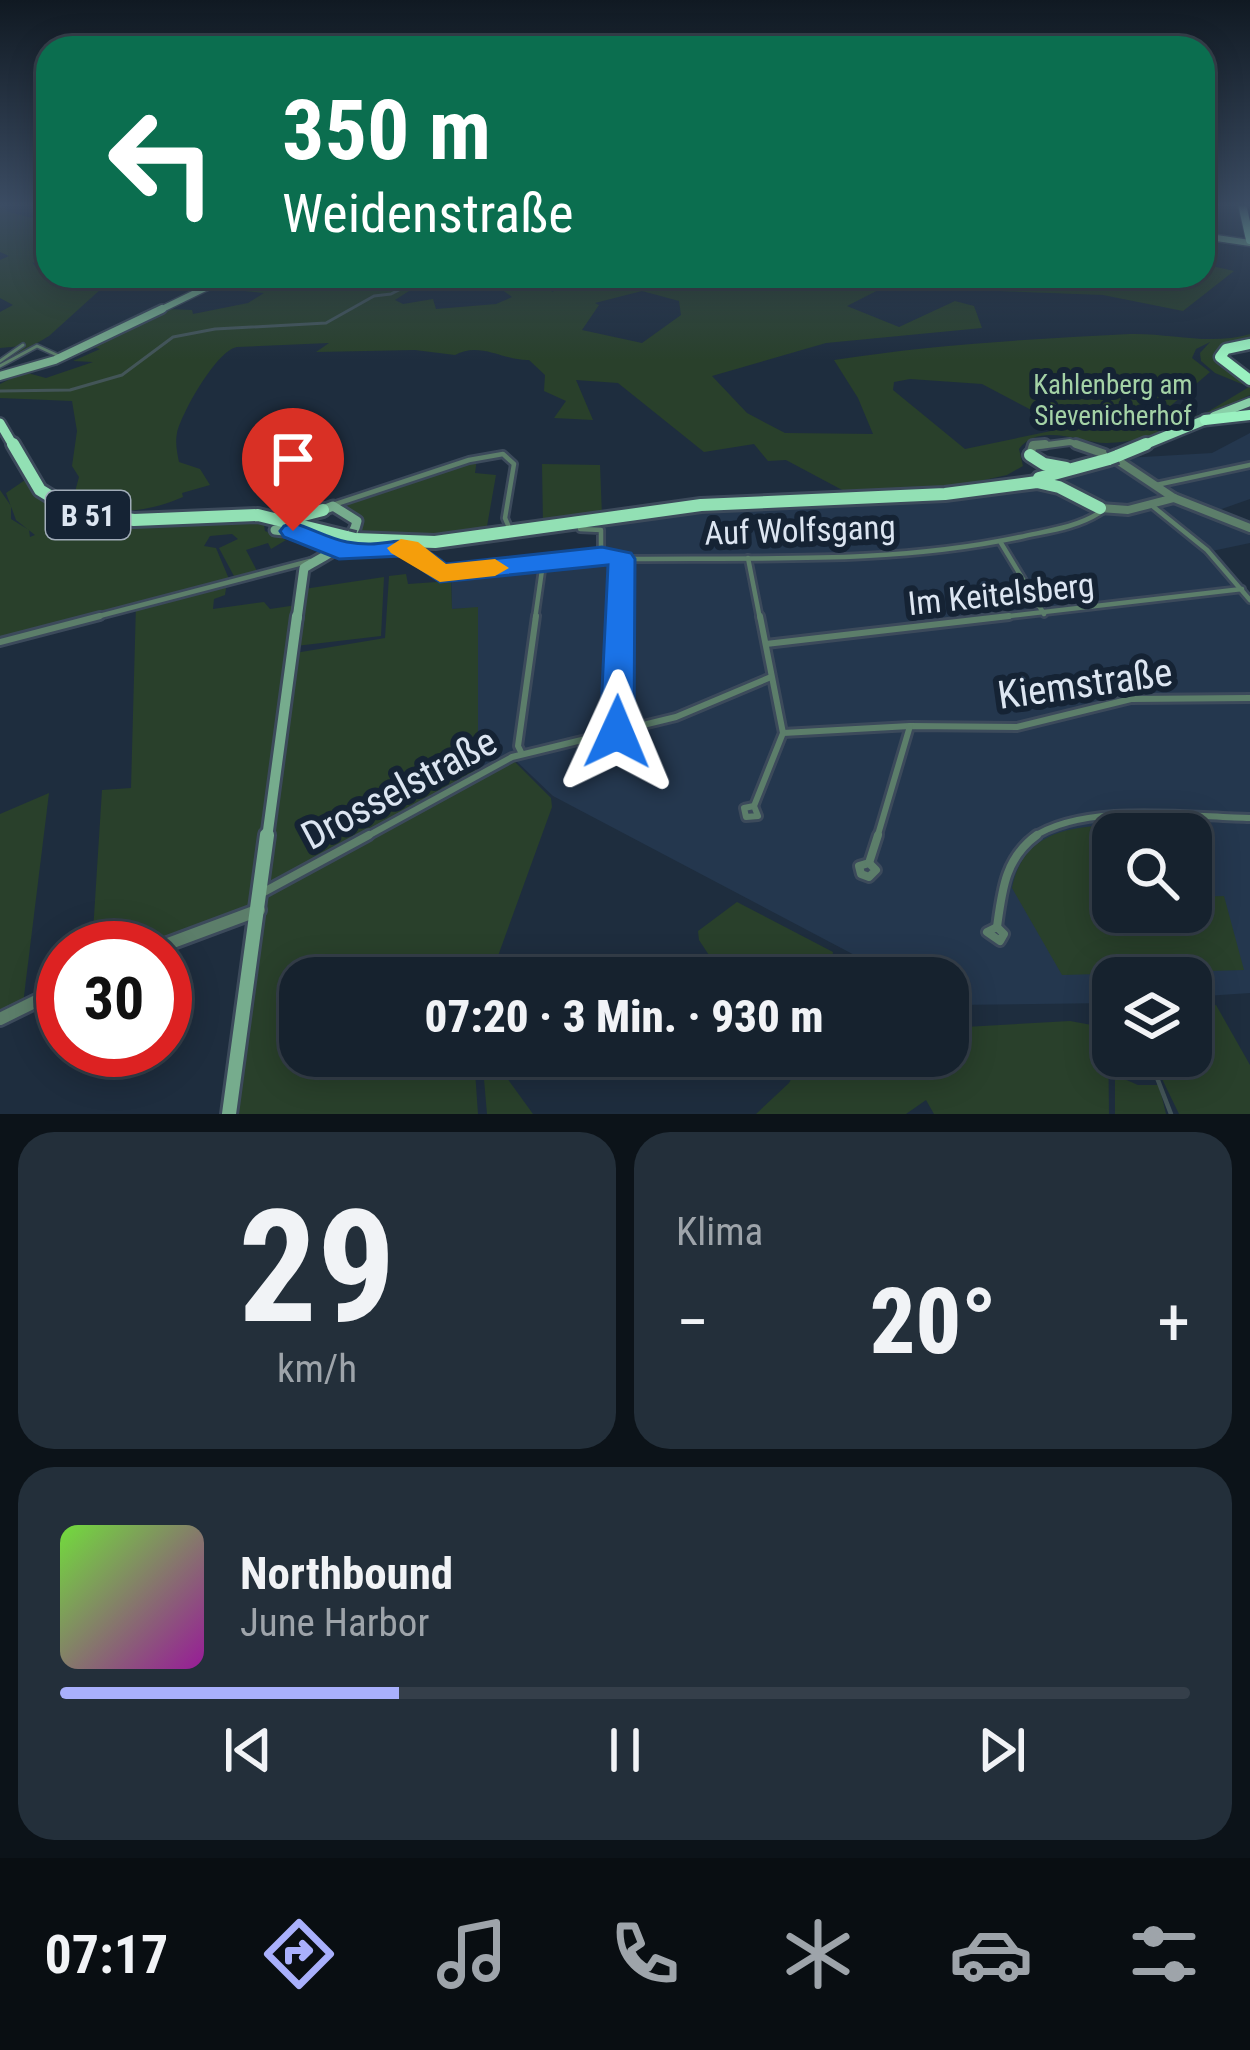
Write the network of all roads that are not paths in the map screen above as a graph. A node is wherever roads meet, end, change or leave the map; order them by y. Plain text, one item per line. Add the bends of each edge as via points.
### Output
1 (205, 288) edge
2 (23, 345) dead end
3 (1250, 346) edge
4 (64, 357) junction
5 (0, 363) edge
6 (0, 376) edge
7 (1250, 378) edge
8 (1250, 402) edge
9 (1250, 415) edge
10 (1205, 420) junction
11 (0, 423) edge
12 (1030, 455) junction
13 (1112, 457) junction
14 (1250, 465) edge
15 (1085, 466) junction
16 (1014, 484) junction
17 (1154, 485) junction
18 (995, 488) junction
19 (1174, 498) junction
20 (1150, 504) junction
21 (328, 508) junction
22 (1100, 508) junction
23 (284, 523) junction
24 (508, 525) dead end
25 (316, 528) junction
26 (1250, 528) edge
27 (580, 529) dead end
28 (1001, 543) junction
29 (332, 548) junction
30 (602, 555) junction
31 (748, 558) junction
32 (622, 559) junction
33 (310, 561) junction
34 (543, 562) junction
35 (1242, 589) junction
36 (1250, 600) edge
37 (1044, 614) junction
38 (0, 642) edge
39 (766, 644) junction
40 (771, 677) junction
41 (1250, 698) edge
42 (910, 726) junction
43 (617, 732) junction
44 (783, 733) junction
45 (524, 754) junction
46 (754, 806) dead end
47 (1212, 818) edge
48 (1250, 818) edge
49 (1092, 821) edge
50 (869, 863) dead end
51 (261, 901) junction
52 (997, 927) dead end
53 (192, 932) edge
54 (36, 1001) edge
55 (0, 1019) edge
56 (229, 1114) edge

1 - 4 main road
2 - 5 street
3 - 7 highway via 1224,355
4 - 5 street via 37,346
4 - 6 main road
8 - 10 main road
9 - 10 highway
10 - 13 highway
11 - 23 highway, B 51 via 40,490 76,512 134,520 262,515
12 - 13 street via 1033,445 1050,441
12 - 15 highway via 1050,466
12 - 18 highway via 1026,476
13 - 15 highway
13 - 17 street
14 - 17 street
15 - 16 highway
15 - 22 highway via 1065,483
16 - 18 highway
16 - 22 highway via 1053,484
17 - 19 street
18 - 25 highway via 701,506 435,542
19 - 20 street
19 - 26 street
20 - 22 street
20 - 35 street
21 - 23 highway
21 - 24 street via 503,454 514,464
21 - 25 highway via 314,518
21 - 29 main road via 358,525
22 - 28 street, Auf Wolfsgang via 1087,520
23 - 25 highway
23 - 29 main road
27 - 30 street via 601,530
28 - 31 street, Auf Wolfsgang
28 - 37 street
29 - 33 main road
29 - 34 street, Auf Wolfsgang via 408,548 440,573
30 - 32 street, Auf Wolfsgang
30 - 34 street, Auf Wolfsgang
31 - 32 street, Auf Wolfsgang
31 - 39 street
32 - 43 street
33 - 38 street
33 - 51 main road
34 - 45 street via 518,746
35 - 36 street
35 - 37 street, Im Keitelsberg
37 - 39 street, Im Keitelsberg
39 - 40 street
40 - 43 street, Drosselstraße
40 - 44 street
41 - 42 street, Kiemstraße via 1131,699 1017,727
42 - 44 street, Kiemstraße
42 - 50 street
43 - 45 street, Drosselstraße
44 - 46 street
45 - 51 street, Drosselstraße via 388,821
47 - 48 street
49 - 52 street via 1031,837 1011,864
51 - 53 street
51 - 56 main road
54 - 55 street

